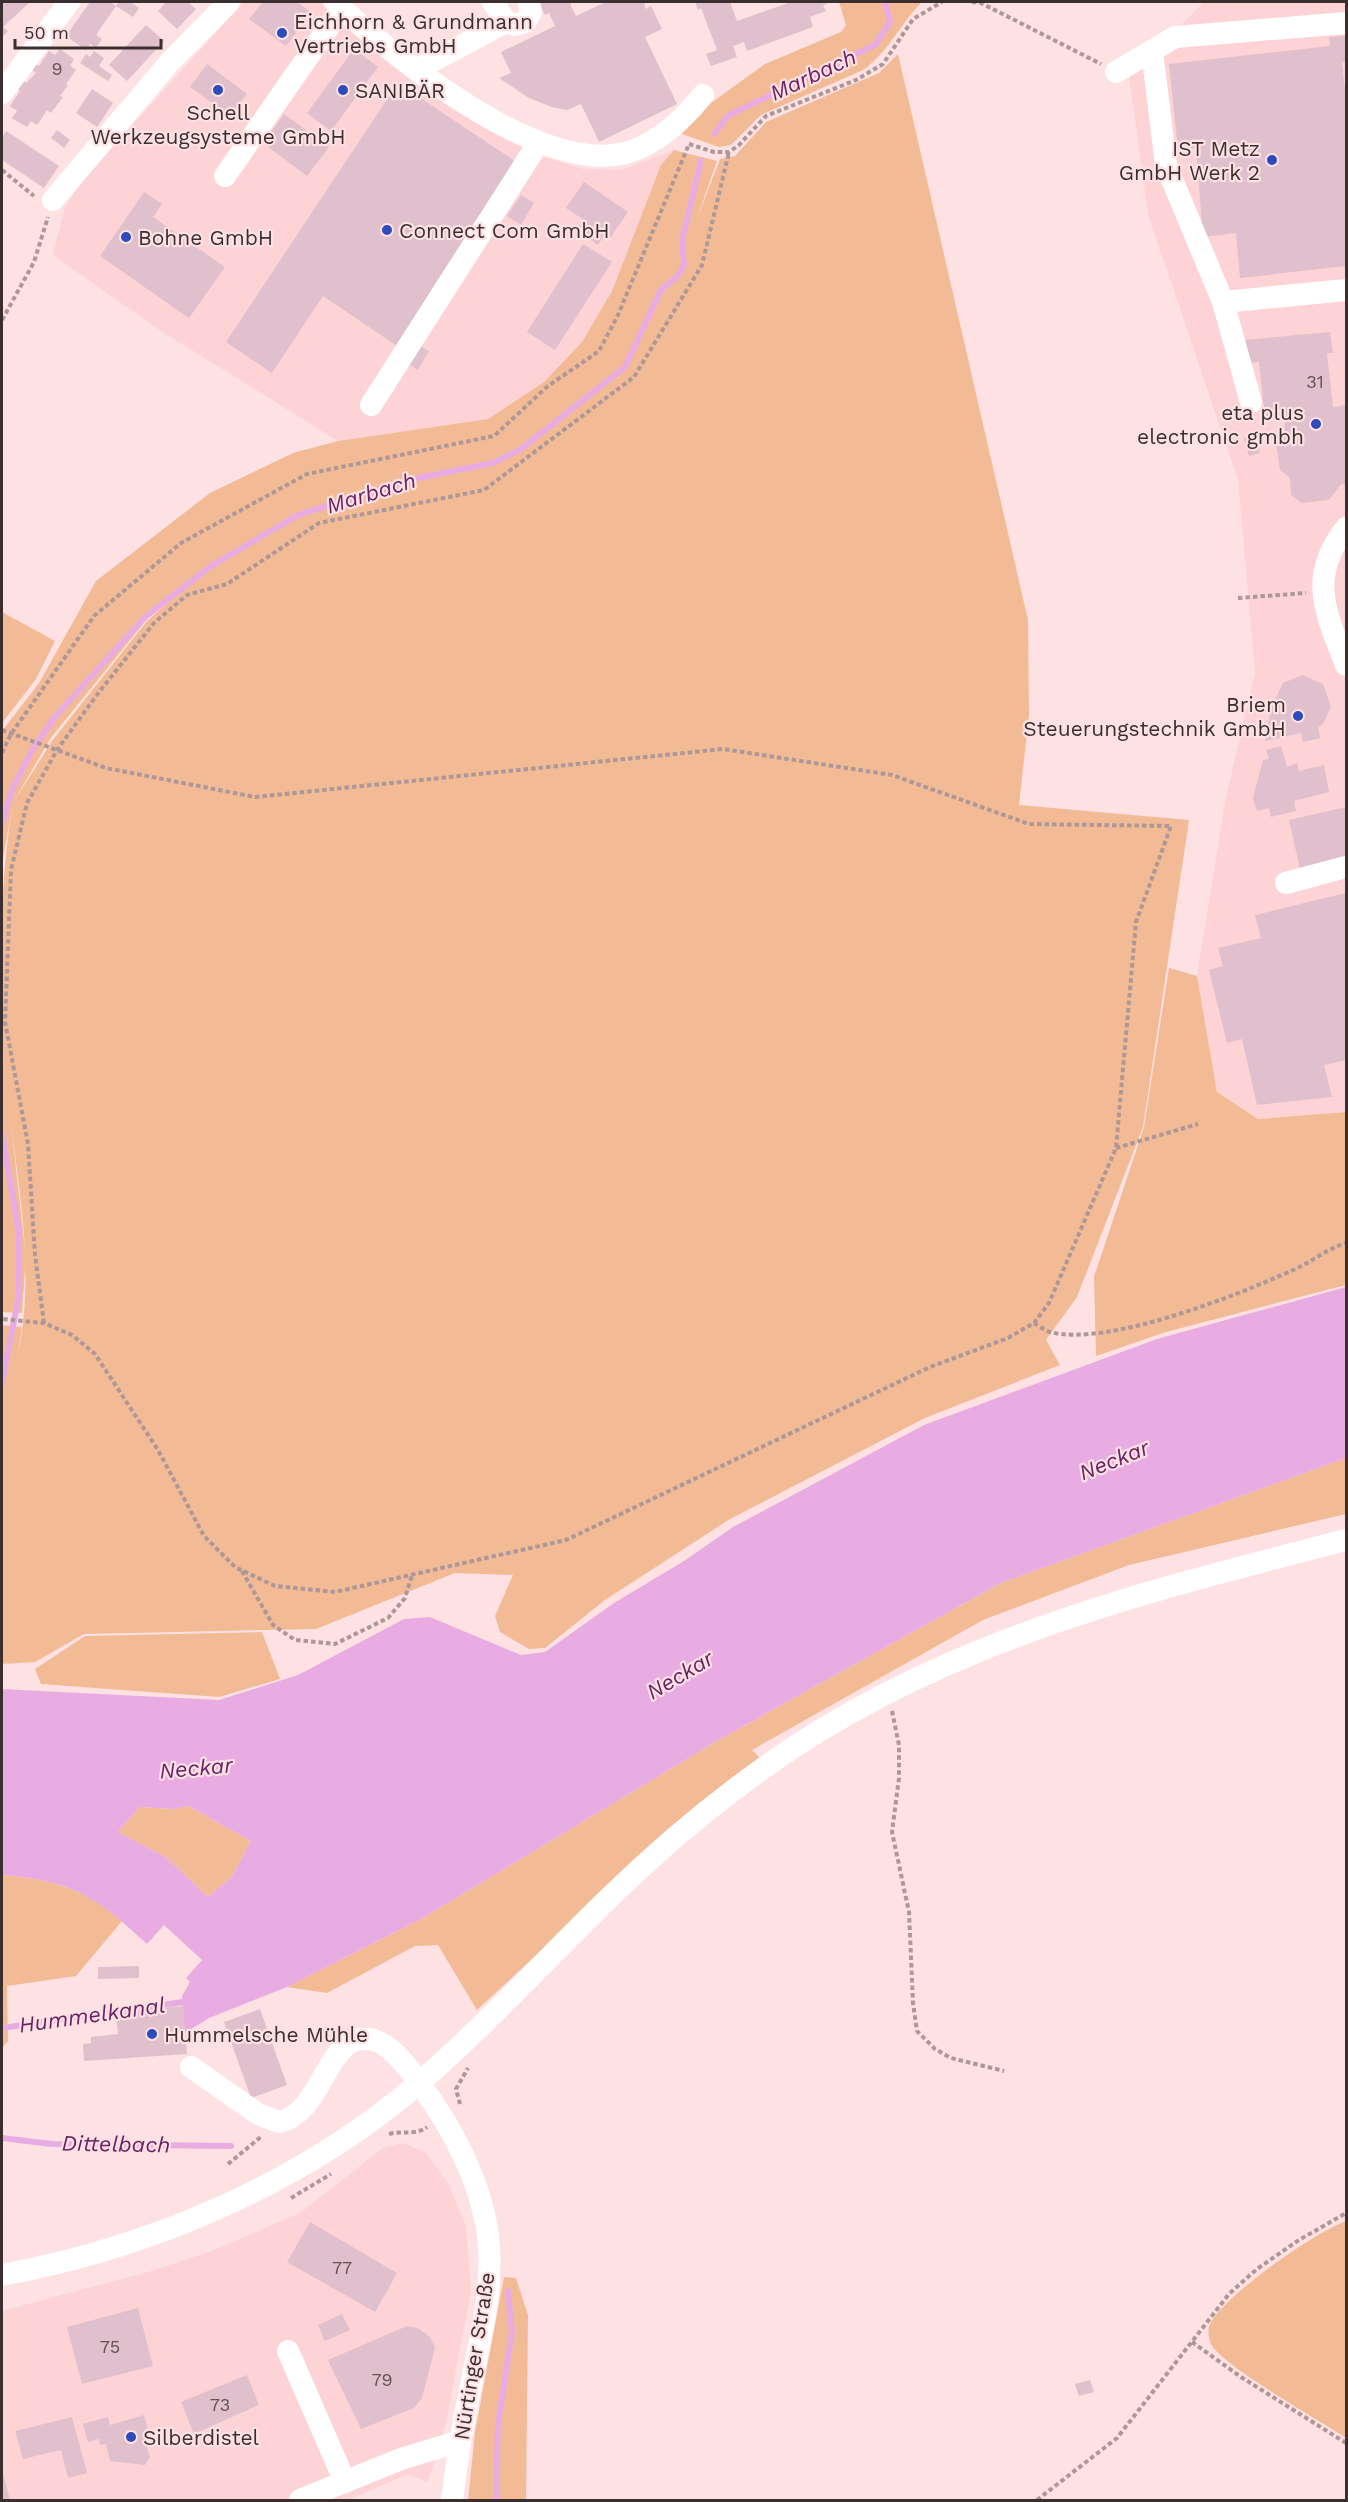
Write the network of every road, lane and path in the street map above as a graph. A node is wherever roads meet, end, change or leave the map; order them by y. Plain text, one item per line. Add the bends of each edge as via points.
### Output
1 (69, 2) edge
2 (229, 2) edge
3 (493, 2) edge
4 (529, 2) edge
5 (942, 2) edge
6 (972, 2) edge
7 (338, 5) edge
8 (506, 22) junction
9 (1347, 23) edge
10 (1152, 51) junction
11 (418, 69) junction
12 (1116, 72) joint
13 (2, 93) edge
14 (703, 95) dead end
15 (663, 135) junction
16 (538, 142) junction
17 (689, 144) junction
18 (729, 152) junction
19 (2, 170) edge
20 (225, 176) dead end
21 (52, 200) junction
22 (1347, 290) edge
23 (1223, 302) junction
24 (2, 320) edge
25 (1251, 402) dead end
26 (371, 405) dead end
27 (1347, 528) edge
28 (1322, 592) junction
29 (1238, 598) dead end
30 (1347, 665) edge
31 (2, 730) edge
32 (11, 734) junction
33 (57, 750) junction
34 (2, 753) edge
35 (1347, 867) edge
36 (1286, 883) dead end
37 (1198, 1124) dead end
38 (1116, 1148) junction
39 (1347, 1243) edge
40 (2, 1319) edge
41 (44, 1323) junction
42 (1034, 1323) junction
43 (1347, 1540) edge
44 (242, 1571) junction
45 (412, 1575) junction
46 (892, 1705) junction
47 (882, 1718) dead end
48 (471, 2064) dead end
49 (190, 2067) dead end
50 (1004, 2071) dead end
51 (419, 2082) junction
52 (460, 2105) dead end
53 (279, 2122) junction
54 (228, 2164) dead end
55 (1347, 2214) edge
56 (2, 2275) edge
57 (1192, 2342) junction
58 (288, 2351) dead end
59 (460, 2441) junction
60 (1347, 2443) edge
61 (345, 2482) junction
62 (300, 2500) edge
63 (452, 2500) edge
64 (1036, 2500) edge

1 - 13 street
2 - 21 street via 170,62
3 - 8 street
4 - 8 street via 531,12 525,22
5 - 18 path via 914,19 883,64 856,80 766,116
6 - 12 path via 981,3
7 - 11 street
7 - 20 street
8 - 11 street
9 - 10 street via 1175,37
10 - 12 street
10 - 23 street via 1166,165
11 - 16 street via 465,104
14 - 15 street via 686,117
15 - 16 street via 616,155 589,156
15 - 17 path
16 - 26 street
17 - 18 path
17 - 32 path via 618,315 599,351 548,386 494,436 307,474 181,543 94,616
18 - 33 path via 702,265 634,377 484,490 319,523 227,584 188,595 154,622
19 - 21 path via 35,197
21 - 24 path via 34,262
22 - 23 street
23 - 25 street
27 - 28 street via 1327,558
28 - 29 path
28 - 30 street
31 - 32 path
32 - 33 path
32 - 34 path
33 - 38 path via 106,768 255,797 723,748 892,775 1029,824 1171,826 1136,922
33 - 41 path via 27,803 11,870 5,1022 28,1144
35 - 36 street
37 - 38 path
38 - 42 path via 1049,1303
39 - 42 path via 1329,1248 1296,1269 1152,1322 1085,1335 1049,1332
40 - 41 path
41 - 44 path via 72,1335 95,1354 158,1450 204,1536
42 - 45 path via 1008,1338 930,1367 566,1540
43 - 46 street via 1080,1612 981,1648
44 - 45 path via 275,1586 335,1592
44 - 45 path via 273,1625 295,1640 335,1644 388,1618 405,1598
46 - 47 path
46 - 50 path via 899,1745 892,1832 909,1912 917,2031 951,2058
46 - 51 street via 836,1721 768,1764 684,1829
48 - 52 path via 456,2089
49 - 53 street via 258,2114
51 - 53 street, Nürtinger Straße via 385,2046 365,2038 356,2040 341,2052 297,2116
51 - 56 street via 335,2145 256,2190 136,2240 72,2260
51 - 59 street, Nürtinger Straße via 464,2158 488,2237 484,2316
53 - 54 path
55 - 57 path via 1257,2269 1228,2294
57 - 60 path
57 - 64 path via 1117,2438
58 - 61 street
59 - 61 street
59 - 63 street, Nürtinger Straße
61 - 62 street

